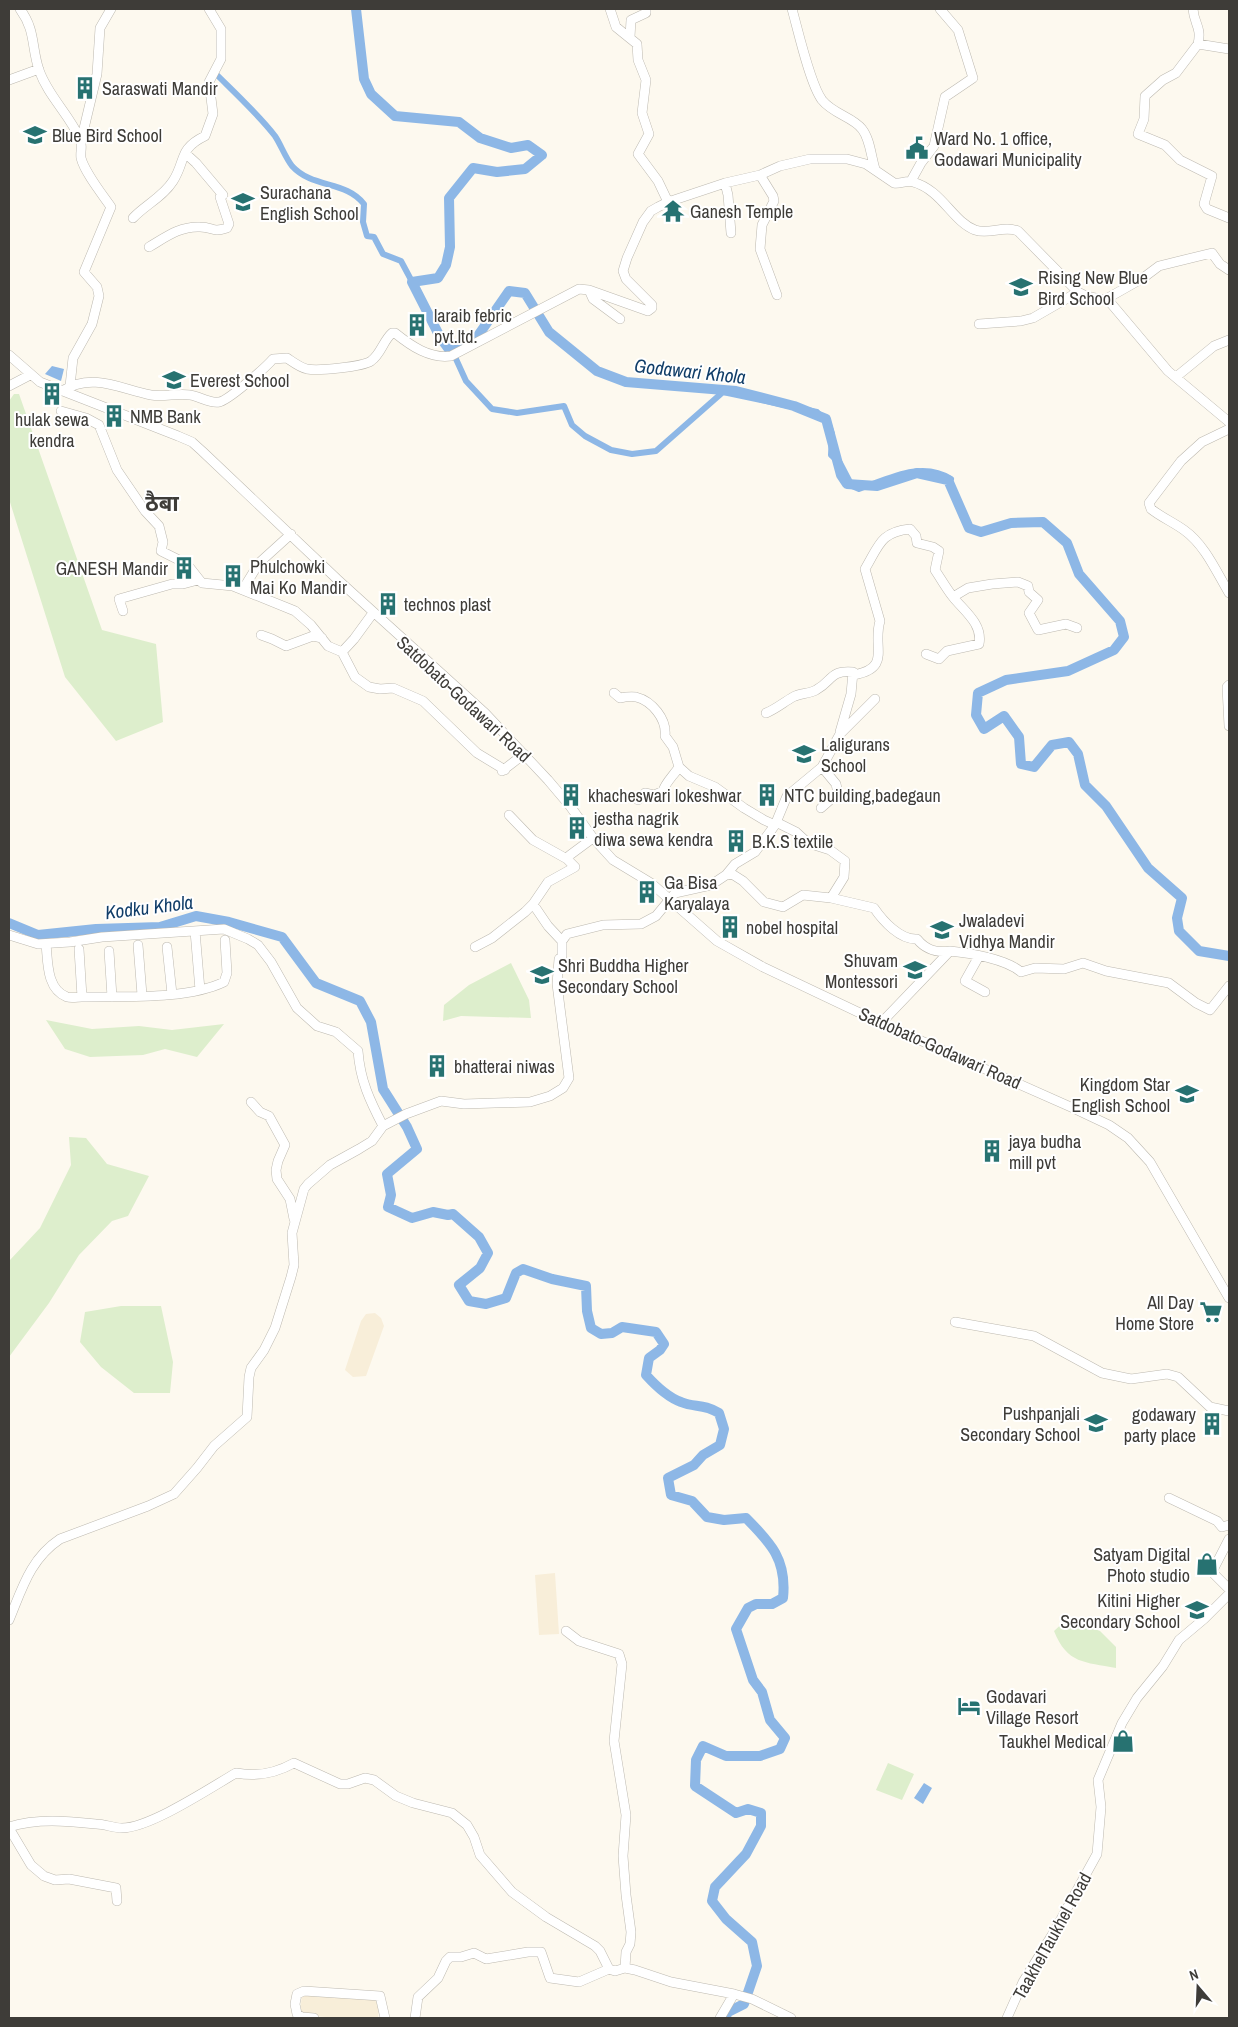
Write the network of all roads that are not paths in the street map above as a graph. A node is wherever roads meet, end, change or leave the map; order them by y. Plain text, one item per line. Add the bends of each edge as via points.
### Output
1 (20, 9) edge
2 (112, 9) edge
3 (209, 9) edge
4 (610, 9) edge
5 (646, 9) edge
6 (792, 9) edge
7 (940, 9) edge
8 (1193, 9) edge
9 (630, 37) junction
10 (1198, 44) junction
11 (1229, 49) edge
12 (39, 69) junction
13 (9, 80) edge
14 (82, 141) junction
15 (184, 153) junction
16 (875, 168) junction
17 (760, 175) junction
18 (911, 181) junction
19 (725, 183) junction
20 (668, 202) junction
21 (133, 218) dead end
22 (1229, 218) edge
23 (731, 233) dead end
24 (149, 247) dead end
25 (1229, 270) edge
26 (589, 290) junction
27 (1078, 292) junction
28 (777, 295) dead end
29 (1106, 299) junction
30 (620, 319) dead end
31 (980, 324) dead end
32 (1229, 340) edge
33 (9, 356) edge
34 (30, 375) junction
35 (1176, 377) junction
36 (9, 386) edge
37 (66, 388) junction
38 (61, 411) dead end
39 (1229, 422) edge
40 (1229, 429) edge
41 (291, 534) junction
42 (198, 580) junction
43 (243, 589) junction
44 (1229, 593) edge
45 (953, 597) junction
46 (123, 611) dead end
47 (373, 613) junction
48 (1077, 628) dead end
49 (261, 635) dead end
50 (322, 638) junction
51 (342, 652) junction
52 (926, 654) dead end
53 (854, 675) junction
54 (1229, 685) edge
55 (614, 693) dead end
56 (875, 699) dead end
57 (766, 714) dead end
58 (1229, 726) edge
59 (840, 734) junction
60 (524, 754) junction
61 (822, 767) junction
62 (679, 768) junction
63 (638, 800) dead end
64 (820, 808) dead end
65 (509, 815) dead end
66 (776, 823) junction
67 (592, 838) junction
68 (567, 859) junction
69 (726, 875) junction
70 (670, 898) junction
71 (831, 898) junction
72 (533, 904) junction
73 (195, 931) junction
74 (9, 934) edge
75 (225, 940) dead end
76 (562, 941) junction
77 (46, 944) junction
78 (138, 945) dead end
79 (167, 947) dead end
80 (475, 947) dead end
81 (79, 949) dead end
82 (109, 951) dead end
83 (950, 951) junction
84 (978, 956) junction
85 (1229, 986) edge
86 (200, 990) junction
87 (985, 992) dead end
88 (172, 994) junction
89 (142, 996) junction
90 (82, 997) junction
91 (112, 997) junction
92 (882, 1023) junction
93 (251, 1102) dead end
94 (383, 1126) junction
95 (294, 1224) junction
96 (1229, 1298) edge
97 (955, 1322) dead end
98 (1229, 1411) edge
99 (1169, 1498) dead end
100 (1229, 1525) edge
101 (1229, 1539) edge
102 (1229, 1589) edge
103 (1229, 1594) edge
104 (9, 1620) edge
105 (566, 1631) dead end
106 (9, 1827) edge
107 (117, 1901) dead end
108 (625, 1968) junction
109 (609, 1969) junction
110 (737, 1995) junction
111 (314, 2018) edge
112 (384, 2018) edge
113 (415, 2018) edge
114 (720, 2018) edge
115 (791, 2018) edge
116 (1007, 2018) edge

1 - 12 street via 33,32
2 - 14 street via 100,28 97,74
3 - 15 street via 222,29 221,59 209,82 213,114 205,136 194,141
4 - 9 street via 616,28
5 - 9 street via 646,13 631,20
6 - 16 street via 821,98 833,111 861,127
7 - 18 street via 958,30 973,78 945,97 934,146
8 - 10 street via 1199,27
9 - 20 street via 637,44 638,60 646,80 642,113 649,134 638,154 658,181
10 - 11 street
10 - 22 street via 1176,73 1145,96 1144,119 1138,134 1165,145 1180,160 1212,176 1204,204
12 - 13 street
12 - 14 street via 46,87
14 - 37 street via 84,165 111,207 84,272 97,287 99,296 92,324 73,358
15 - 21 street via 173,181
15 - 24 street via 223,195 220,197 229,224 227,228 216,231 188,227
16 - 17 street via 847,159 810,159
16 - 18 street via 894,182
17 - 19 street
17 - 28 street via 774,201 762,225 760,249
18 - 27 street via 935,193 975,230 1018,231
19 - 20 street
19 - 23 street
20 - 26 street via 652,211 643,222 623,271 626,279 652,308 648,311
25 - 29 street via 1212,253 1159,266
26 - 30 street via 593,299
26 - 37 street via 574,290 451,356 424,352 395,333 388,336 371,361 354,368 309,370 279,357 218,403 189,394 151,395 110,383 89,382
27 - 29 street
27 - 31 street via 1033,318
29 - 35 street
32 - 35 street via 1214,346
33 - 34 street, Satdobato-Godawari Road
34 - 36 street
34 - 37 street, Satdobato-Godawari Road via 40,382
35 - 39 street
37 - 41 street, Satdobato-Godawari Road via 192,442
38 - 42 street via 98,425 117,470 159,526 163,542 160,551 187,564
40 - 44 street via 1202,442 1181,461 1149,503 1151,509 1197,542
41 - 43 street via 259,563
41 - 47 street, Satdobato-Godawari Road
42 - 43 street
42 - 46 street via 118,599
43 - 50 street via 295,611
45 - 48 street via 968,588 1018,582 1028,586 1029,592 1038,600 1029,613 1038,630 1066,624
45 - 52 street via 978,628 978,644 947,651 939,659
45 - 53 street via 935,570 940,551 917,543 910,529 888,534 866,569 880,621 877,664 871,670
47 - 51 street
47 - 60 street, Satdobato-Godawari Road via 485,713
49 - 50 street via 286,646 313,636
50 - 51 street via 328,646
51 - 60 street via 355,677 369,687 393,688 423,701 477,753 502,771
53 - 57 street via 853,672 841,671 821,688 795,696
53 - 59 street
54 - 58 street
55 - 62 street via 620,698 634,696 652,706 666,728 665,736 673,747
56 - 59 street
59 - 61 street
60 - 67 street, Satdobato-Godawari Road via 570,806
61 - 64 street via 836,784 838,793
61 - 66 street via 786,796
62 - 63 street via 663,790 654,795 645,793
62 - 66 street via 716,787 744,808
65 - 68 street via 533,840
66 - 69 street via 755,852 735,864
66 - 71 street via 845,861 844,877
67 - 68 street
67 - 70 street, Satdobato-Godawari Road via 613,860
68 - 72 street via 575,867 548,882
69 - 70 street via 711,884
69 - 71 street via 732,874 743,881 764,902 783,907 803,895
70 - 76 street via 656,916 641,924 603,925 567,934
70 - 92 street, Satdobato-Godawari Road via 729,950
71 - 83 street via 874,908 885,923 912,940 917,939 923,947 937,952
72 - 76 street
72 - 80 street via 492,938
73 - 77 street
73 - 86 street
73 - 94 street via 224,929 258,945 272,962 297,1008 318,1026 336,1032 358,1051 364,1088
74 - 77 street
75 - 86 street via 227,973 224,982
76 - 94 street via 557,984 569,1078 563,1088 530,1102 464,1104 441,1101
77 - 90 street via 51,980 57,990 67,997
78 - 89 street
79 - 88 street
81 - 90 street
82 - 91 street
83 - 84 street
83 - 92 street
84 - 85 street via 1011,964 1021,972 1035,968 1064,969 1083,963 1169,982 1210,1010
84 - 87 street via 965,981
86 - 88 street
88 - 89 street
89 - 91 street
90 - 91 street
92 - 96 street, Satdobato-Godawari Road via 1073,1108 1128,1138 1150,1162
93 - 95 street via 269,1116 285,1145 278,1161 277,1179 290,1199
94 - 95 street via 372,1140 330,1165 308,1184
95 - 104 street via 291,1242 294,1265 275,1328 251,1368 247,1417 214,1446 174,1494 49,1546 30,1570
97 - 98 street via 1034,1336 1102,1373 1131,1379 1167,1374 1178,1377 1210,1407
99 - 100 street via 1217,1521 1222,1527
101 - 102 street via 1212,1572
103 - 116 street, TaakhelTaukhel Road via 1178,1640 1164,1666 1136,1698 1122,1724 1098,1780 1097,1854 1022,1982
105 - 108 street via 579,1641 619,1654 622,1664 614,1741 626,1815 623,1856 631,1932
106 - 107 street via 31,1865 44,1876 116,1888
106 - 109 street via 38,1821 133,1827 174,1809 236,1773 249,1776 263,1774 294,1763 340,1784 365,1778 374,1780 413,1804 452,1813 460,1819 472,1832 480,1855 512,1892 595,1946
108 - 109 street
108 - 110 street via 671,1982
109 - 113 street via 579,1982 550,1978 540,1952 486,1959 474,1953 450,1956 438,1978 418,1997
110 - 114 street
110 - 115 street
111 - 112 street via 298,2014 297,1994 304,1991 380,1996

